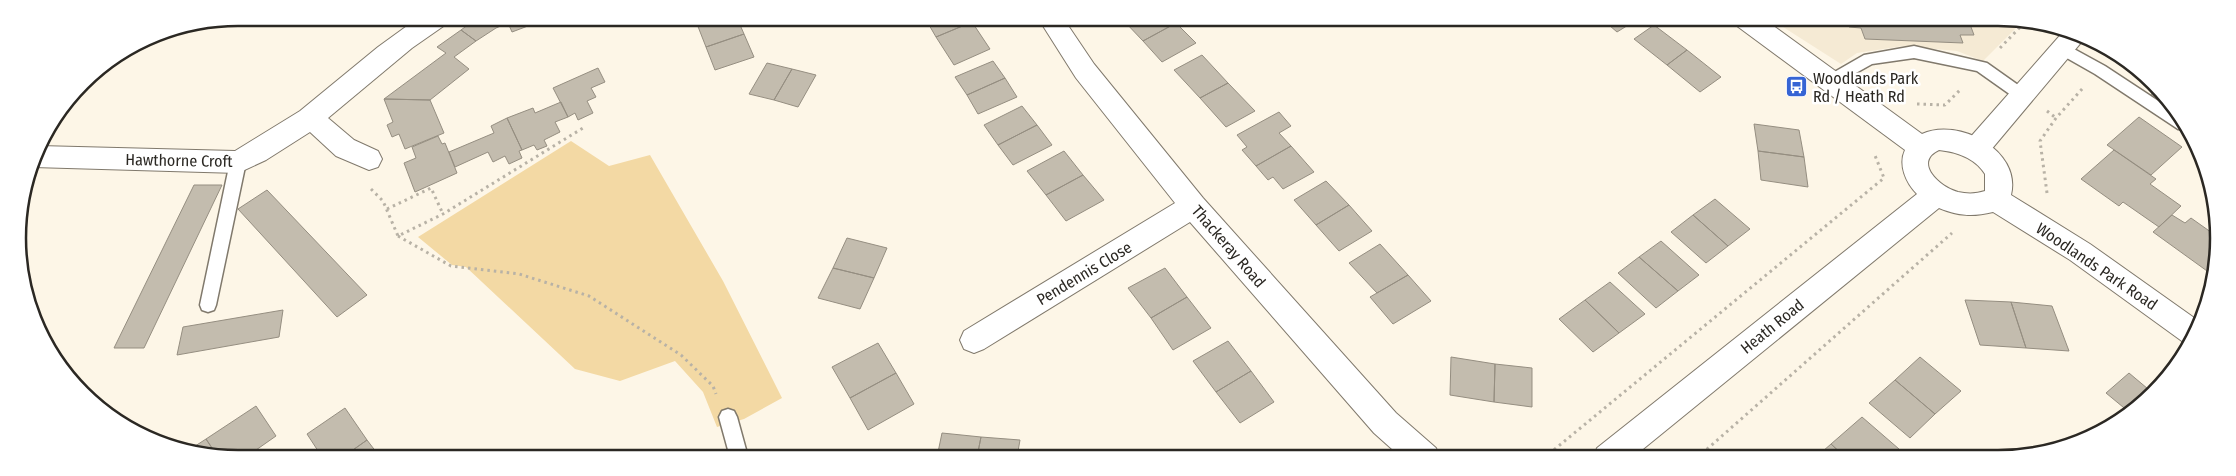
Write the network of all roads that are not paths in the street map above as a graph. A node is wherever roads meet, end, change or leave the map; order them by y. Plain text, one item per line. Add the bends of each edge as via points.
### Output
1 (422, 26) edge
2 (1055, 26) edge
3 (1763, 26) edge
4 (2068, 42) edge
5 (1829, 82) junction
6 (2023, 96) junction
7 (2172, 117) edge
8 (310, 118) junction
9 (1920, 147) junction
10 (1976, 149) junction
11 (42, 157) edge
12 (369, 159) road end
13 (238, 162) junction
14 (1936, 195) junction
15 (1996, 200) junction
16 (1193, 206) junction
17 (208, 305) dead end
18 (2189, 330) edge
19 (974, 340) dead end
20 (728, 417) road end
21 (737, 450) edge
22 (1416, 450) edge
23 (1618, 450) edge

1 - 8 street, Hawthorne Croft
2 - 16 street, Thackeray Road via 1085,72
3 - 5 street
4 - 6 street
4 - 7 lane via 2100,70
5 - 6 lane via 1869,59 1914,52 1982,67
5 - 9 street
6 - 10 street
8 - 12 street via 345,148
8 - 13 street, Hawthorne Croft
9 - 10 street via 1937,139 1958,141
9 - 14 street via 1915,168 1920,179
10 - 15 street via 1997,169 2002,183
11 - 13 street, Hawthorne Croft
13 - 17 lane
14 - 15 street via 1958,205 1975,207
14 - 23 street, Heath Road
15 - 18 street, Woodlands Park Road via 2080,252
16 - 19 street, Pendennis Close
16 - 22 street, Thackeray Road via 1385,423
20 - 21 lane

